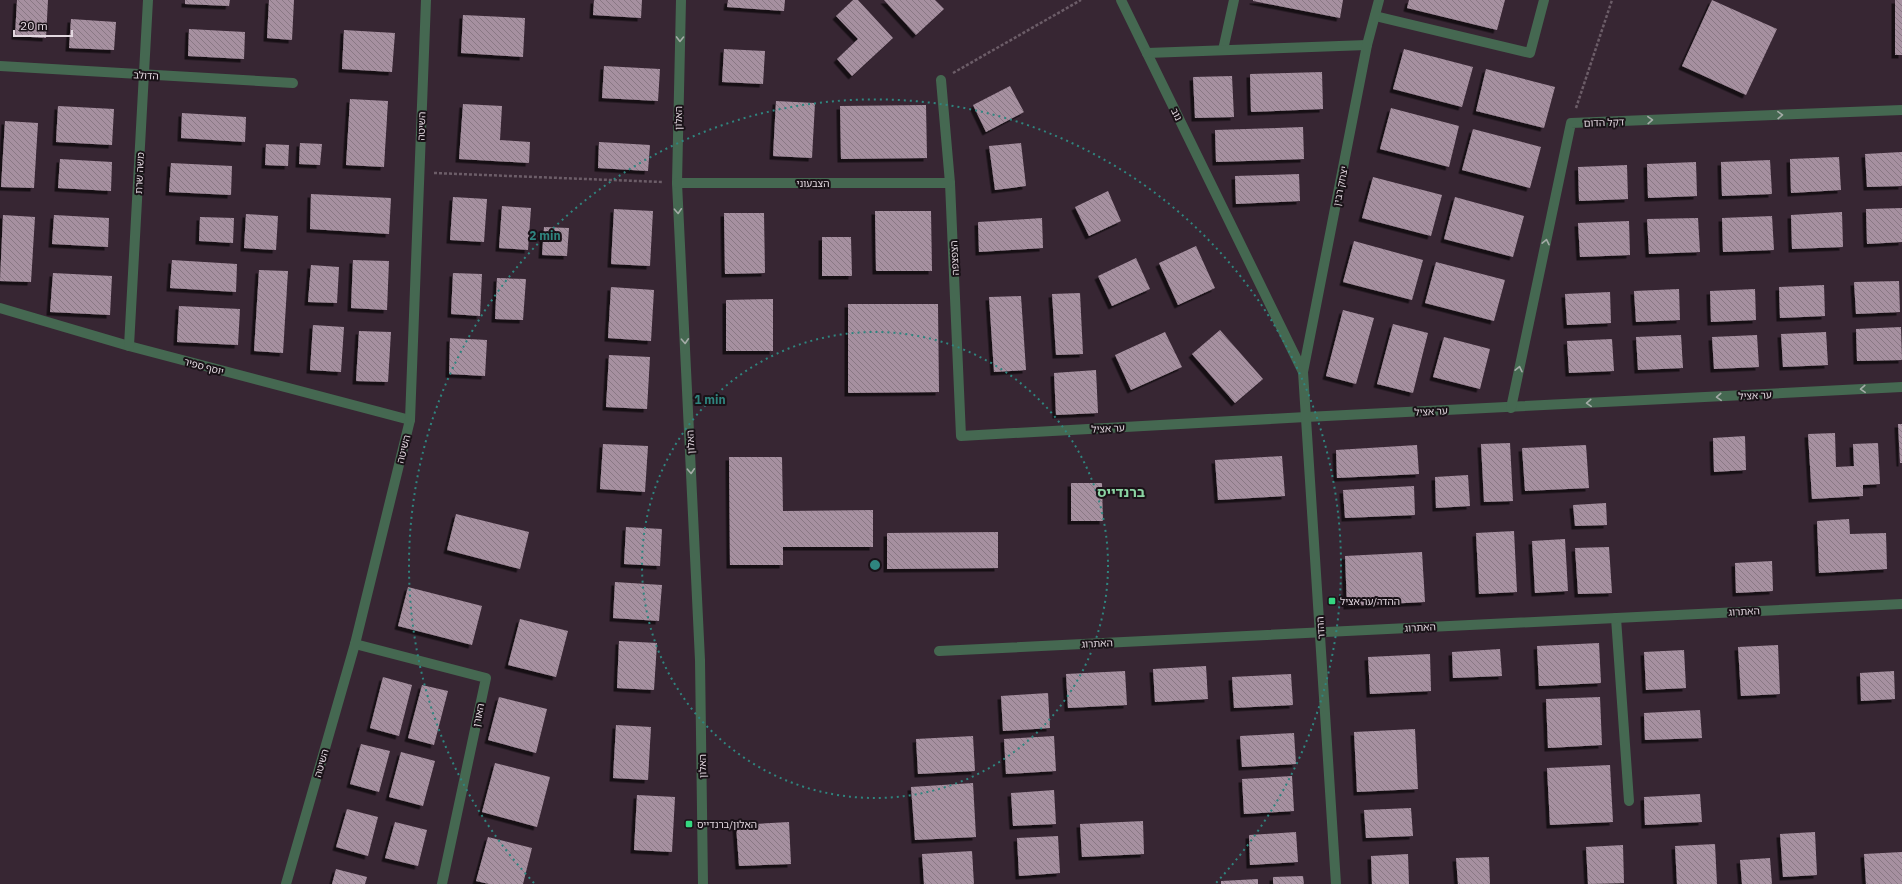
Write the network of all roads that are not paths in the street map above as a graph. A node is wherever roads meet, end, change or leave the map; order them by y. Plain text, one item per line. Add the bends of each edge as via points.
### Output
1 (148, 0) edge
2 (426, 0) edge
3 (681, 0) edge
4 (1121, 0) edge
5 (1234, 0) edge
6 (1379, 0) edge
7 (1544, 0) edge
8 (1375, 16) junction
9 (1367, 45) junction
10 (1223, 50) junction
11 (1147, 53) junction
12 (0, 66) edge
13 (144, 75) junction
14 (940, 80) road end
15 (293, 83) dead end
16 (1902, 110) edge
17 (677, 183) junction
18 (950, 183) junction
19 (0, 308) edge
20 (129, 346) junction
21 (1303, 372) junction
22 (1902, 387) edge
23 (1511, 408) junction
24 (1306, 417) junction
25 (410, 420) junction
26 (961, 436) joint
27 (1902, 604) edge
28 (1616, 618) junction
29 (1320, 632) junction
30 (355, 644) junction
31 (939, 651) dead end
32 (1629, 801) dead end
33 (286, 884) edge
34 (442, 884) edge
35 (703, 884) edge
36 (1336, 884) edge

1 - 13 street, משה שרת
2 - 25 street, השיטה
3 -> 17 street, האלון
4 - 11 street, נוב
5 - 10 street
6 - 8 street, יצחק רבין
7 - 8 street via 1530,53
8 - 9 street, יצחק רבין
9 - 10 street
9 - 21 street, יצחק רבין
10 - 11 street
11 - 21 street, נוב
12 - 13 street, הדולב
13 - 15 street, הדולב
13 - 20 street, משה שרת
14 - 18 street, הצפצפה
23 -> 16 street, דקל הדום via 1571,124
17 - 18 street, הצבעוני
17 -> 35 street, האלון via 700,660
18 - 26 street, הצפצפה
19 - 20 street, יוסף ספיר
20 - 25 street, יוסף ספיר
21 - 24 street, ההדר
22 -> 23 street, ער אציל
23 - 24 street, ער אציל
24 - 26 street, ער אציל
24 - 29 street, ההדר
25 - 30 street, השיטה
27 - 28 street, האתרוג
28 - 29 street, האתרוג
28 - 32 street
29 - 31 street, האתרוג
29 - 36 street, ההדר
30 - 33 street, השיטה
30 - 34 street, האורן via 486,678

